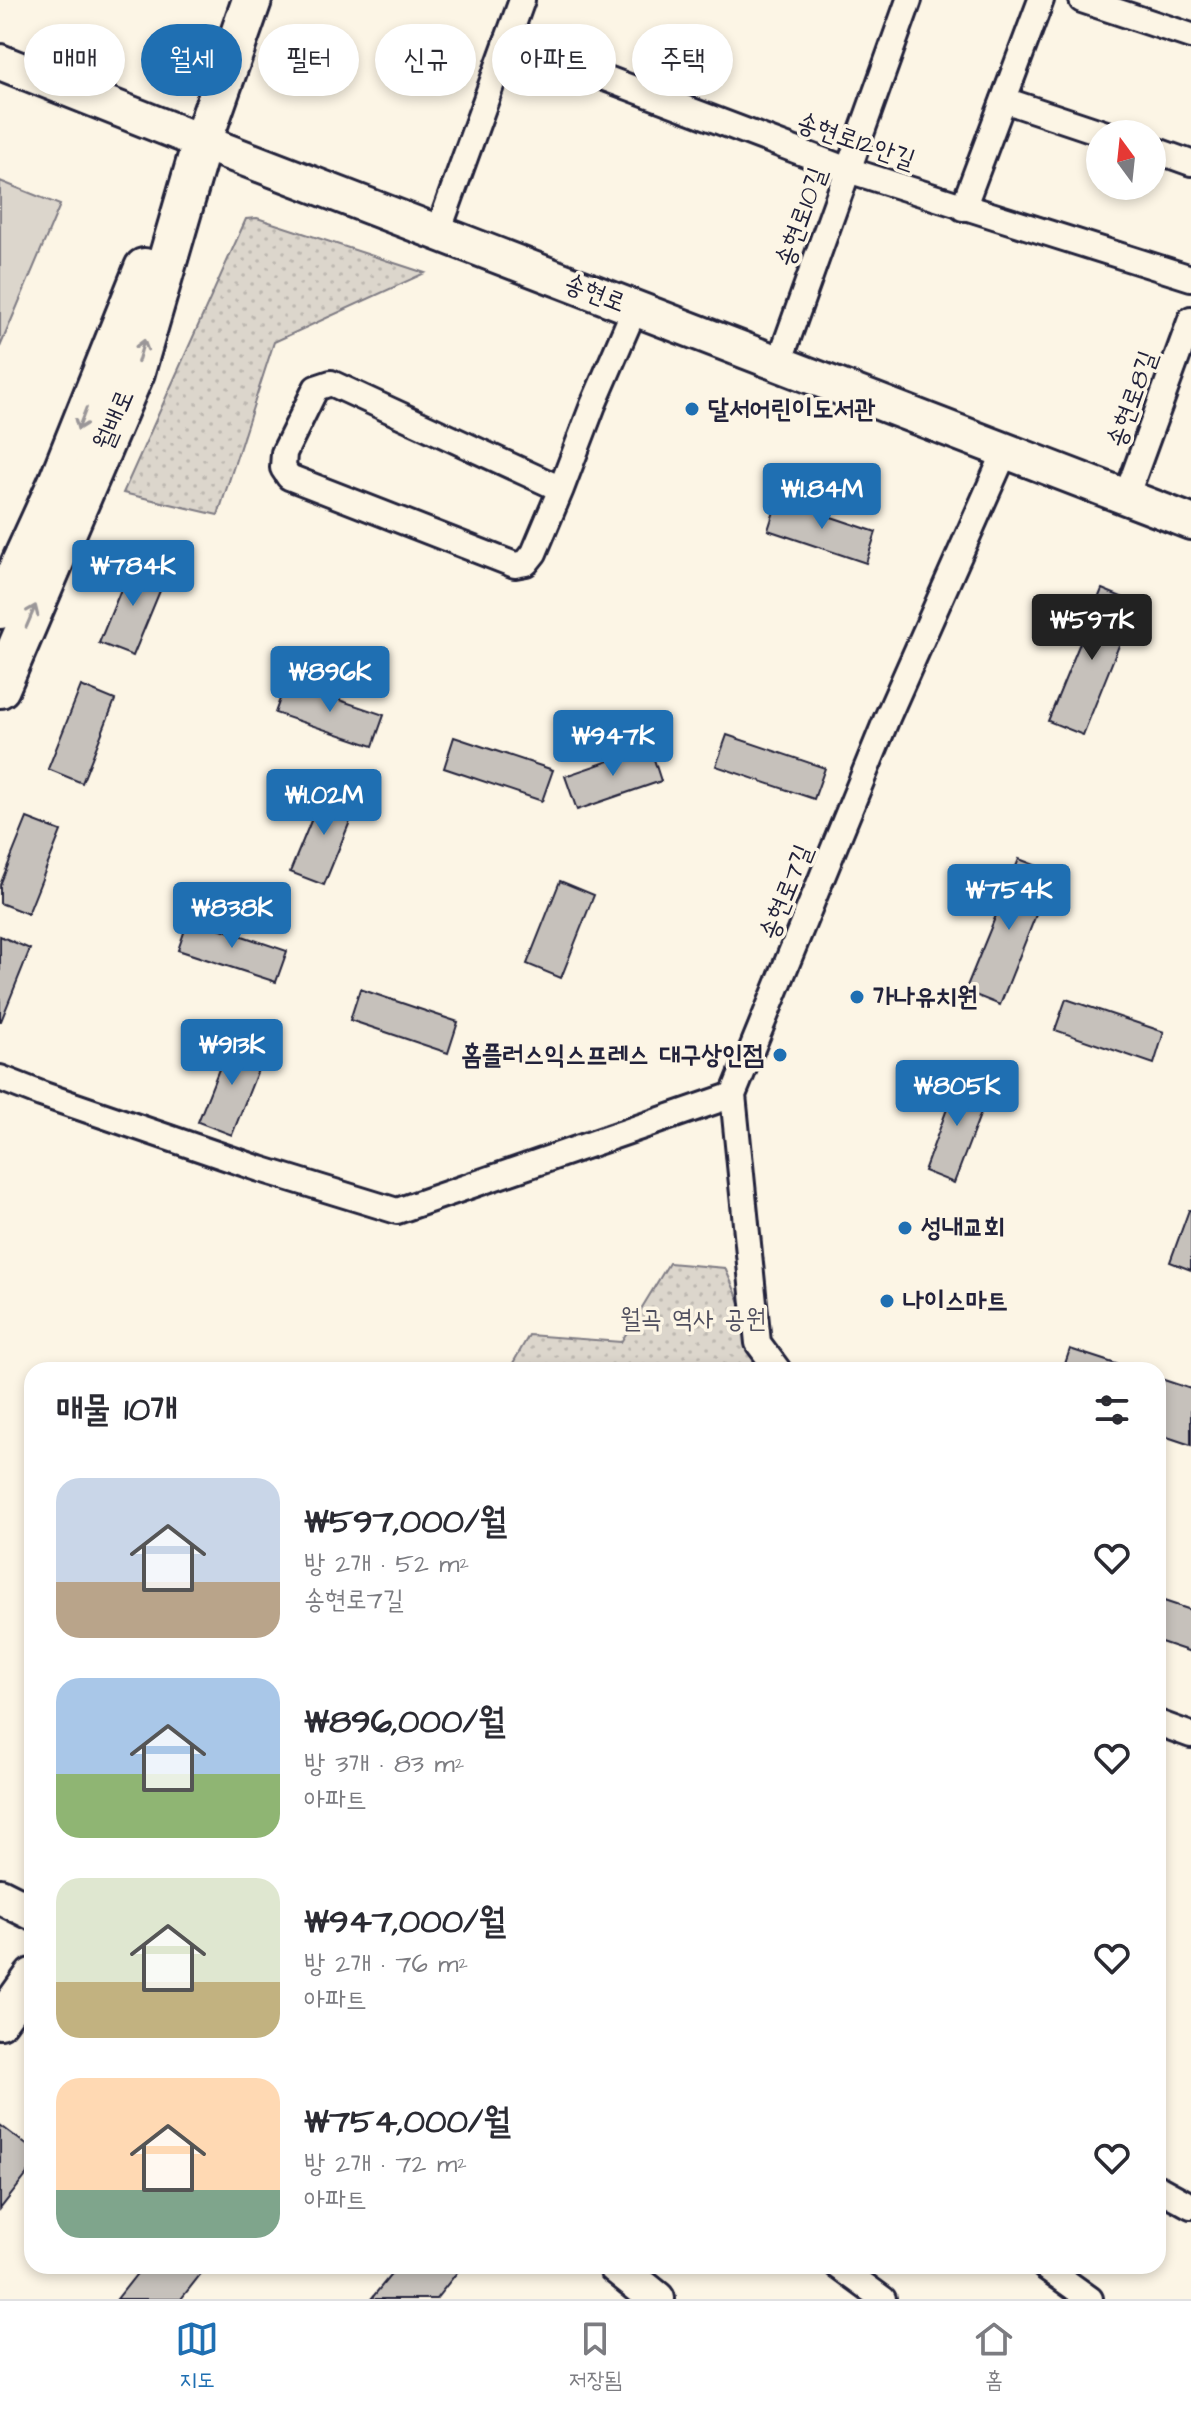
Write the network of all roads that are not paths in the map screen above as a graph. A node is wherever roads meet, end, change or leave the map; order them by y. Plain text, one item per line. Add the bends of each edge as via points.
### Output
1 (252, 0) edge
2 (522, 0) edge
3 (909, 0) edge
4 (1041, 0) edge
5 (1082, 0) edge
6 (513, 24) edge
7 (1191, 36) edge
8 (0, 62) edge
9 (616, 82) edge
10 (492, 83) edge
11 (1004, 100) junction
12 (1086, 127) edge
13 (202, 142) junction
14 (1166, 154) edge
15 (1191, 163) edge
16 (848, 170) junction
17 (963, 208) junction
18 (438, 232) junction
19 (1191, 278) edge
20 (635, 308) junction
21 (1191, 319) edge
22 (779, 363) junction
23 (1005, 452) junction
24 (561, 489) junction
25 (1126, 497) junction
26 (1191, 522) edge
27 (0, 609) edge
28 (0, 688) edge
29 (0, 1078) edge
30 (733, 1095) junction
31 (772, 1362) edge
32 (1166, 1726) edge
33 (1191, 1735) edge
34 (0, 1896) edge
35 (24, 1908) edge
36 (24, 1987) edge
37 (0, 2021) edge
38 (1166, 2192) edge
39 (1191, 2206) edge
40 (626, 2274) edge
41 (849, 2274) edge
42 (1055, 2274) edge
43 (657, 2299) edge
44 (883, 2299) edge
45 (1090, 2299) edge

1 - 13 main road, 월배로
2 - 6 street
3 - 16 street, 송현로10길
4 - 11 street
5 - 7 street
8 - 13 main road, 송현로
9 - 16 street, 송현로12안길
10 - 18 street
11 - 12 street
11 - 17 street
13 - 18 main road, 송현로
13 -> 27 main road, 월배로 via 173,198 58,482
28 -> 13 main road, 월배로 via 135,372
14 - 15 street
16 - 17 street, 송현로12안길
16 - 22 street, 송현로10길
17 - 19 street, 송현로12안길
18 - 20 main road, 송현로
20 - 22 main road, 송현로
20 - 24 street
21 - 25 street, 송현로8길
22 - 23 main road, 송현로
23 - 25 main road, 송현로
23 - 30 street, 송현로7길 via 887,718
24 - 24 street via 534,553 526,563 515,565 289,477 283,468 284,453 316,388 331,383
25 - 26 main road, 송현로
29 - 30 street via 397,1211
30 - 31 street, 송현로7길 via 758,1343
32 - 33 street
34 - 35 main road
36 - 37 main road
38 - 39 street
40 - 43 main road
41 - 44 street
42 - 45 street

